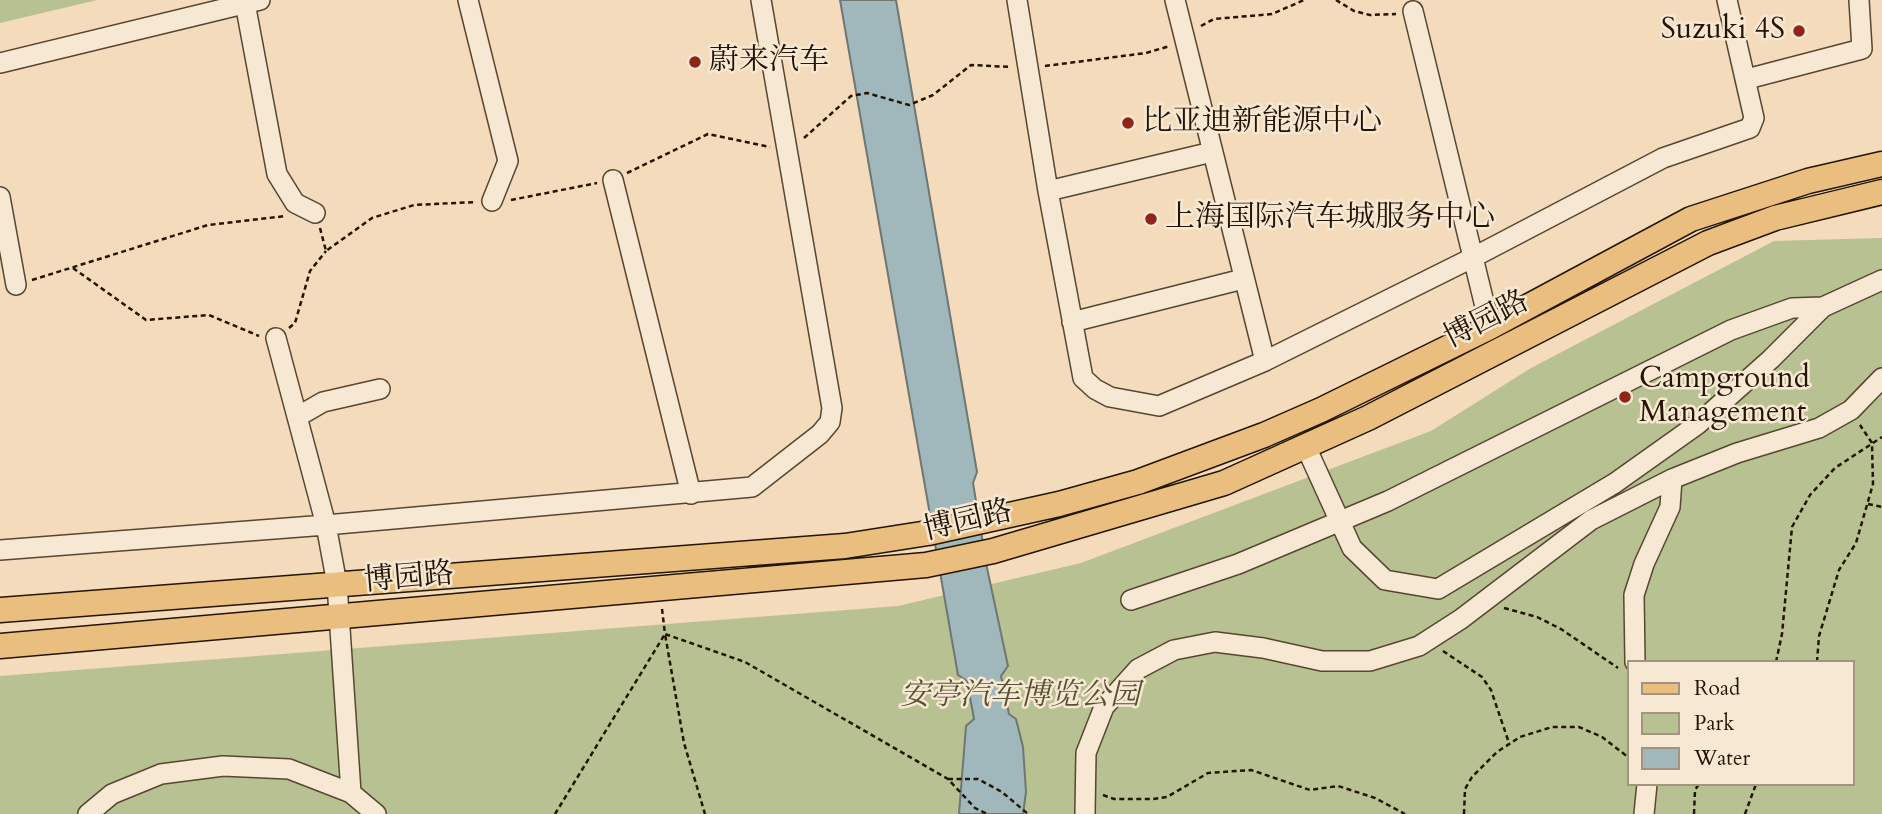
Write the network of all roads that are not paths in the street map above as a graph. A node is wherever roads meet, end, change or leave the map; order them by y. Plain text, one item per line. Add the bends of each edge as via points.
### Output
1 (468, 0) edge
2 (761, 0) edge
3 (1017, 0) edge
4 (1175, 0) edge
5 (1727, 0) edge
6 (1859, 0) edge
7 (253, 2) edge
8 (1413, 11) road end
9 (0, 63) edge
10 (1746, 79) junction
11 (1212, 152) junction
12 (1882, 164) edge
13 (614, 180) road end
14 (1048, 191) junction
15 (1882, 192) edge
16 (0, 197) edge
17 (492, 201) road end
18 (315, 213) road end
19 (1472, 258) junction
20 (1243, 279) junction
21 (1882, 280) edge
22 (16, 285) road end
23 (1823, 307) junction
24 (1072, 322) junction
25 (1490, 327) junction
26 (276, 338) road end
27 (1265, 362) junction
28 (1882, 378) edge
29 (380, 389) dead end
30 (297, 417) junction
31 (1306, 447) junction
32 (1672, 479) junction
33 (691, 494) junction
34 (1339, 522) junction
35 (326, 525) junction
36 (0, 550) edge
37 (337, 584) junction
38 (1131, 600) dead end
39 (0, 610) edge
40 (340, 616) junction
41 (0, 646) edge
42 (1635, 660) edge
43 (1647, 786) edge
44 (351, 793) junction
45 (88, 814) edge
46 (376, 814) edge
47 (1085, 814) edge
48 (1644, 814) edge

1 - 17 street via 508,161
2 - 33 street via 832,408 830,422 820,434 752,487
3 - 14 street
4 - 11 street
5 - 10 street
6 - 10 street via 1862,49
7 - 9 street
7 - 18 street via 277,174 295,204
8 - 19 street
10 - 19 street via 1755,118 1750,128 1663,158
11 - 14 street
11 - 20 street
12 - 25 main road, 博园路 via 1808,181 1691,219
13 - 33 street
14 - 24 street
15 - 31 main road, 博园路 via 1775,218 1708,243
16 - 22 street
19 - 25 street
19 - 27 street
20 - 24 street
20 - 27 street
21 - 23 street
23 - 34 street via 1792,308 1731,330
23 - 34 street via 1698,424 1615,483 1438,589 1385,580 1352,548
24 - 27 street via 1083,378 1110,397 1147,406 1169,404
25 - 37 main road, 博园路 via 1264,435 1138,482 980,523 765,554
26 - 30 street
28 - 32 street via 1851,410 1819,428
29 - 30 street via 323,402
30 - 35 street
31 - 34 street
31 - 40 main road, 博园路 via 1224,482 993,551 926,565
32 - 42 street via 1671,507 1634,595
32 - 47 street via 1591,520 1419,646 1370,661 1322,661 1215,642 1174,650 1138,669 1104,707 1086,753
33 - 35 street
34 - 38 street via 1238,564
35 - 36 street
35 - 37 street
37 - 39 main road, 博园路
37 - 40 street
40 - 41 main road, 博园路
40 - 44 street
43 - 48 street
44 - 45 street via 289,769 223,766 161,774 112,794
44 - 46 street

